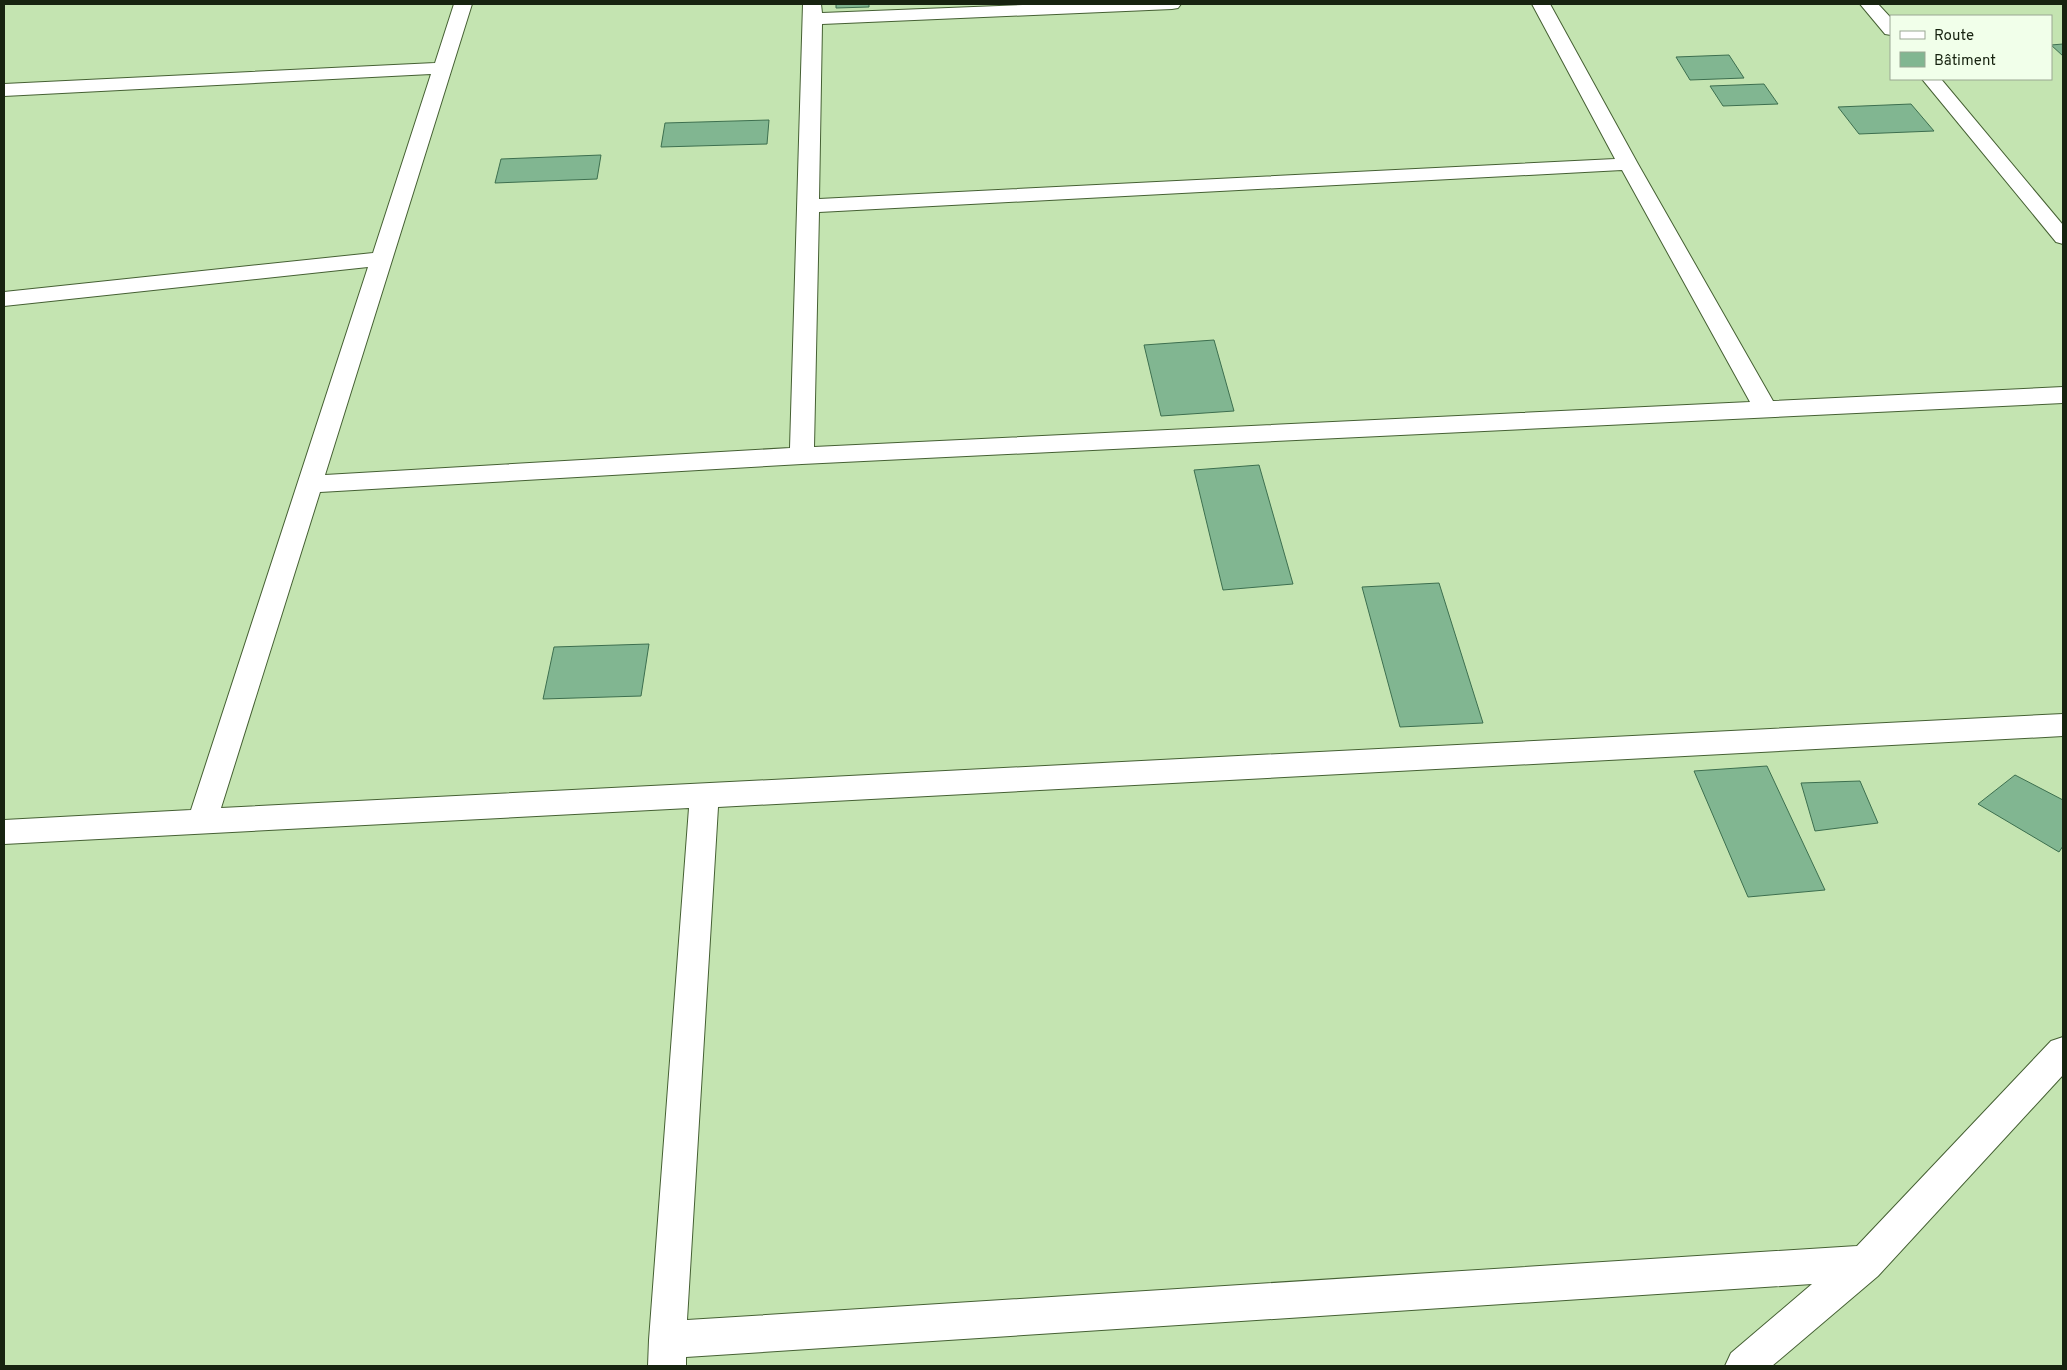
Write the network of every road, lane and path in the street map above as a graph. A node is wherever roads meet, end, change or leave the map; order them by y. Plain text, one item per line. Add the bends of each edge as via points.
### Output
1 (463, 4) edge
2 (1172, 4) edge
3 (1541, 4) edge
4 (1869, 4) edge
5 (812, 11) edge
6 (1890, 29) edge
7 (442, 68) junction
8 (1932, 80) edge
9 (4, 90) edge
10 (1628, 164) junction
11 (809, 206) junction
12 (2063, 238) edge
13 (381, 259) junction
14 (4, 300) edge
15 (2063, 395) edge
16 (1766, 409) junction
17 (802, 456) junction
18 (310, 484) junction
19 (2063, 725) edge
20 (704, 796) junction
21 (202, 822) junction
22 (4, 832) edge
23 (2063, 1052) edge
24 (1866, 1263) junction
25 (667, 1353) edge
26 (1744, 1366) edge

1 - 7 street
2 - 5 street
3 - 10 street
4 - 6 street
5 - 11 street
7 - 9 street
7 - 13 street
8 - 12 street
10 - 11 street
10 - 16 street
11 - 17 street
13 - 14 street
13 - 18 street
15 - 16 street
16 - 17 street
17 - 18 street
18 - 21 street
19 - 20 street
20 - 21 street
20 - 25 street
21 - 22 street
23 - 24 street
24 - 25 street
24 - 26 street

